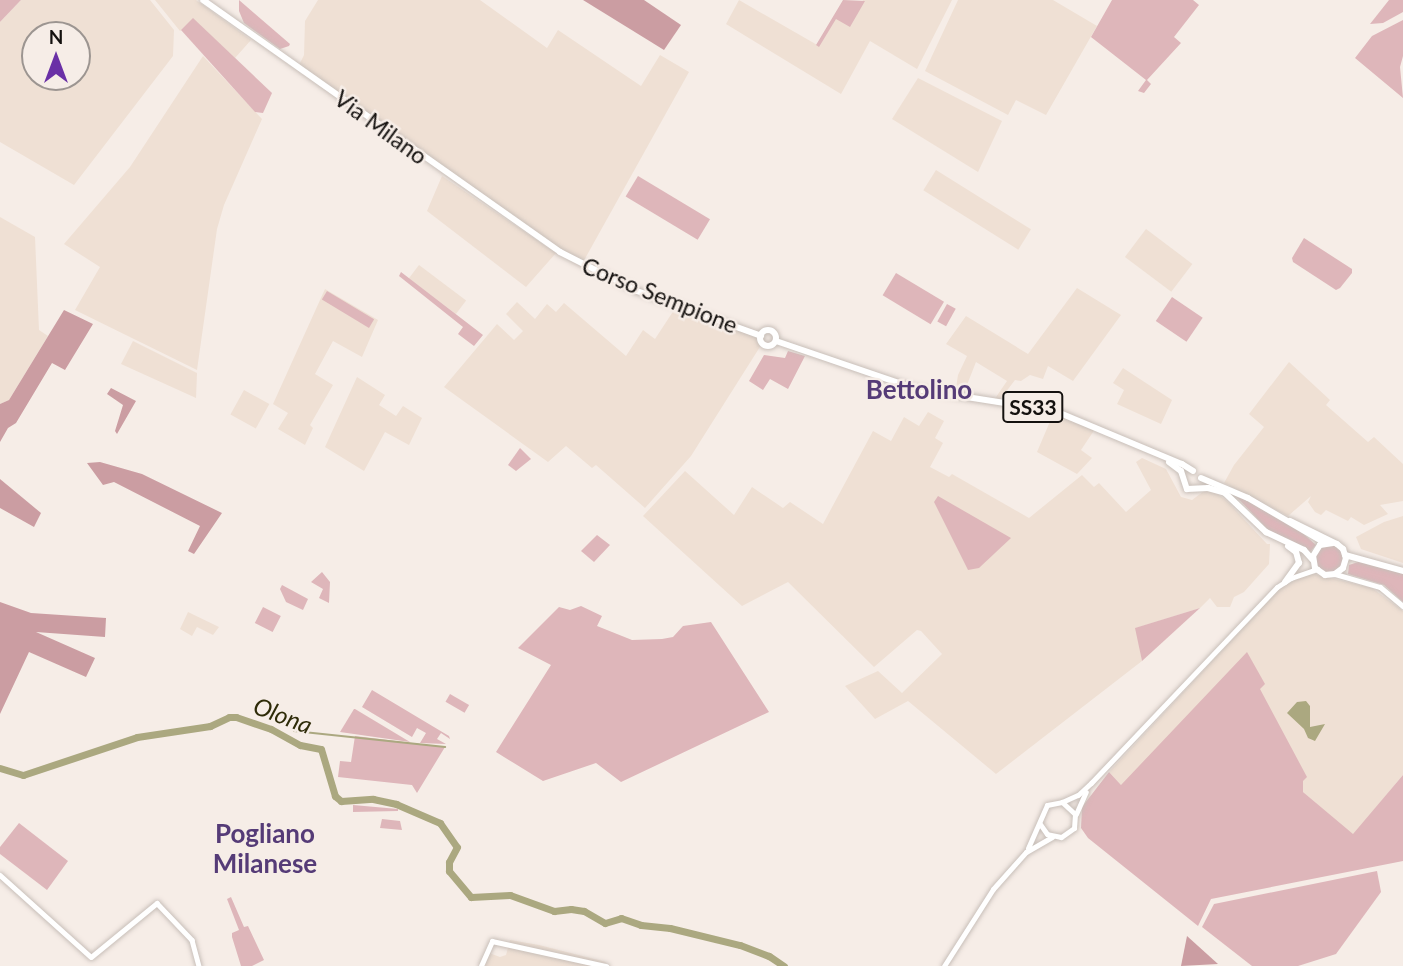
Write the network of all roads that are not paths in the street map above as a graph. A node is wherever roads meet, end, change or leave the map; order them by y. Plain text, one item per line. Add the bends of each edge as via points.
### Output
1 (203, 0) edge
2 (560, 252) joint
3 (761, 336) junction
4 (776, 341) junction
5 (1149, 451) junction
6 (1193, 471) junction
7 (1183, 477) junction
8 (1201, 478) junction
9 (1196, 489) junction
10 (1290, 521) junction
11 (1269, 534) junction
12 (1333, 542) junction
13 (1325, 543) junction
14 (1345, 555) junction
15 (1357, 559) junction
16 (1314, 564) junction
17 (1344, 566) junction
18 (1403, 571) edge
19 (1335, 574) junction
20 (1351, 579) junction
21 (1285, 582) junction
22 (1403, 606) edge
23 (1091, 783) junction
24 (1062, 802) junction
25 (1075, 817) junction
26 (1040, 824) junction
27 (1052, 837) junction
28 (1026, 852) junction
29 (0, 875) edge
30 (199, 966) edge
31 (481, 966) edge
32 (606, 966) edge
33 (944, 966) edge

1 - 2 main road, Via Milano
2 - 3 main road, Corso Sempione via 637,290
3 - 4 main road via 766,346
3 - 4 main road via 772,331
4 - 5 main road, SS33 via 916,388 1055,411
5 - 6 main road
5 - 7 main road via 1178,467
6 - 7 main road
6 - 8 main road
7 - 9 main road via 1185,487
8 - 9 main road
8 - 10 main road
9 - 11 main road via 1225,493
10 - 12 main road
10 - 13 main road
11 - 16 main road via 1304,550
11 - 21 main road via 1299,558 1298,567
12 - 13 main road
12 - 14 main road
13 - 16 main road via 1316,550
14 - 15 main road
14 - 17 main road
15 - 17 main road
15 - 18 main road
16 - 19 main road via 1325,575
16 - 21 main road
17 - 19 main road
17 - 20 main road
19 - 20 main road
20 - 22 main road via 1380,587
21 - 23 main road
23 - 24 main road
23 - 25 main road
24 - 25 main road via 1072,808
24 - 26 main road via 1044,808
25 - 27 main road via 1068,834
26 - 27 main road
26 - 28 main road
27 - 28 main road
28 - 33 main road via 973,916
29 - 30 street via 91,957 157,903 192,940
31 - 32 street via 492,941

